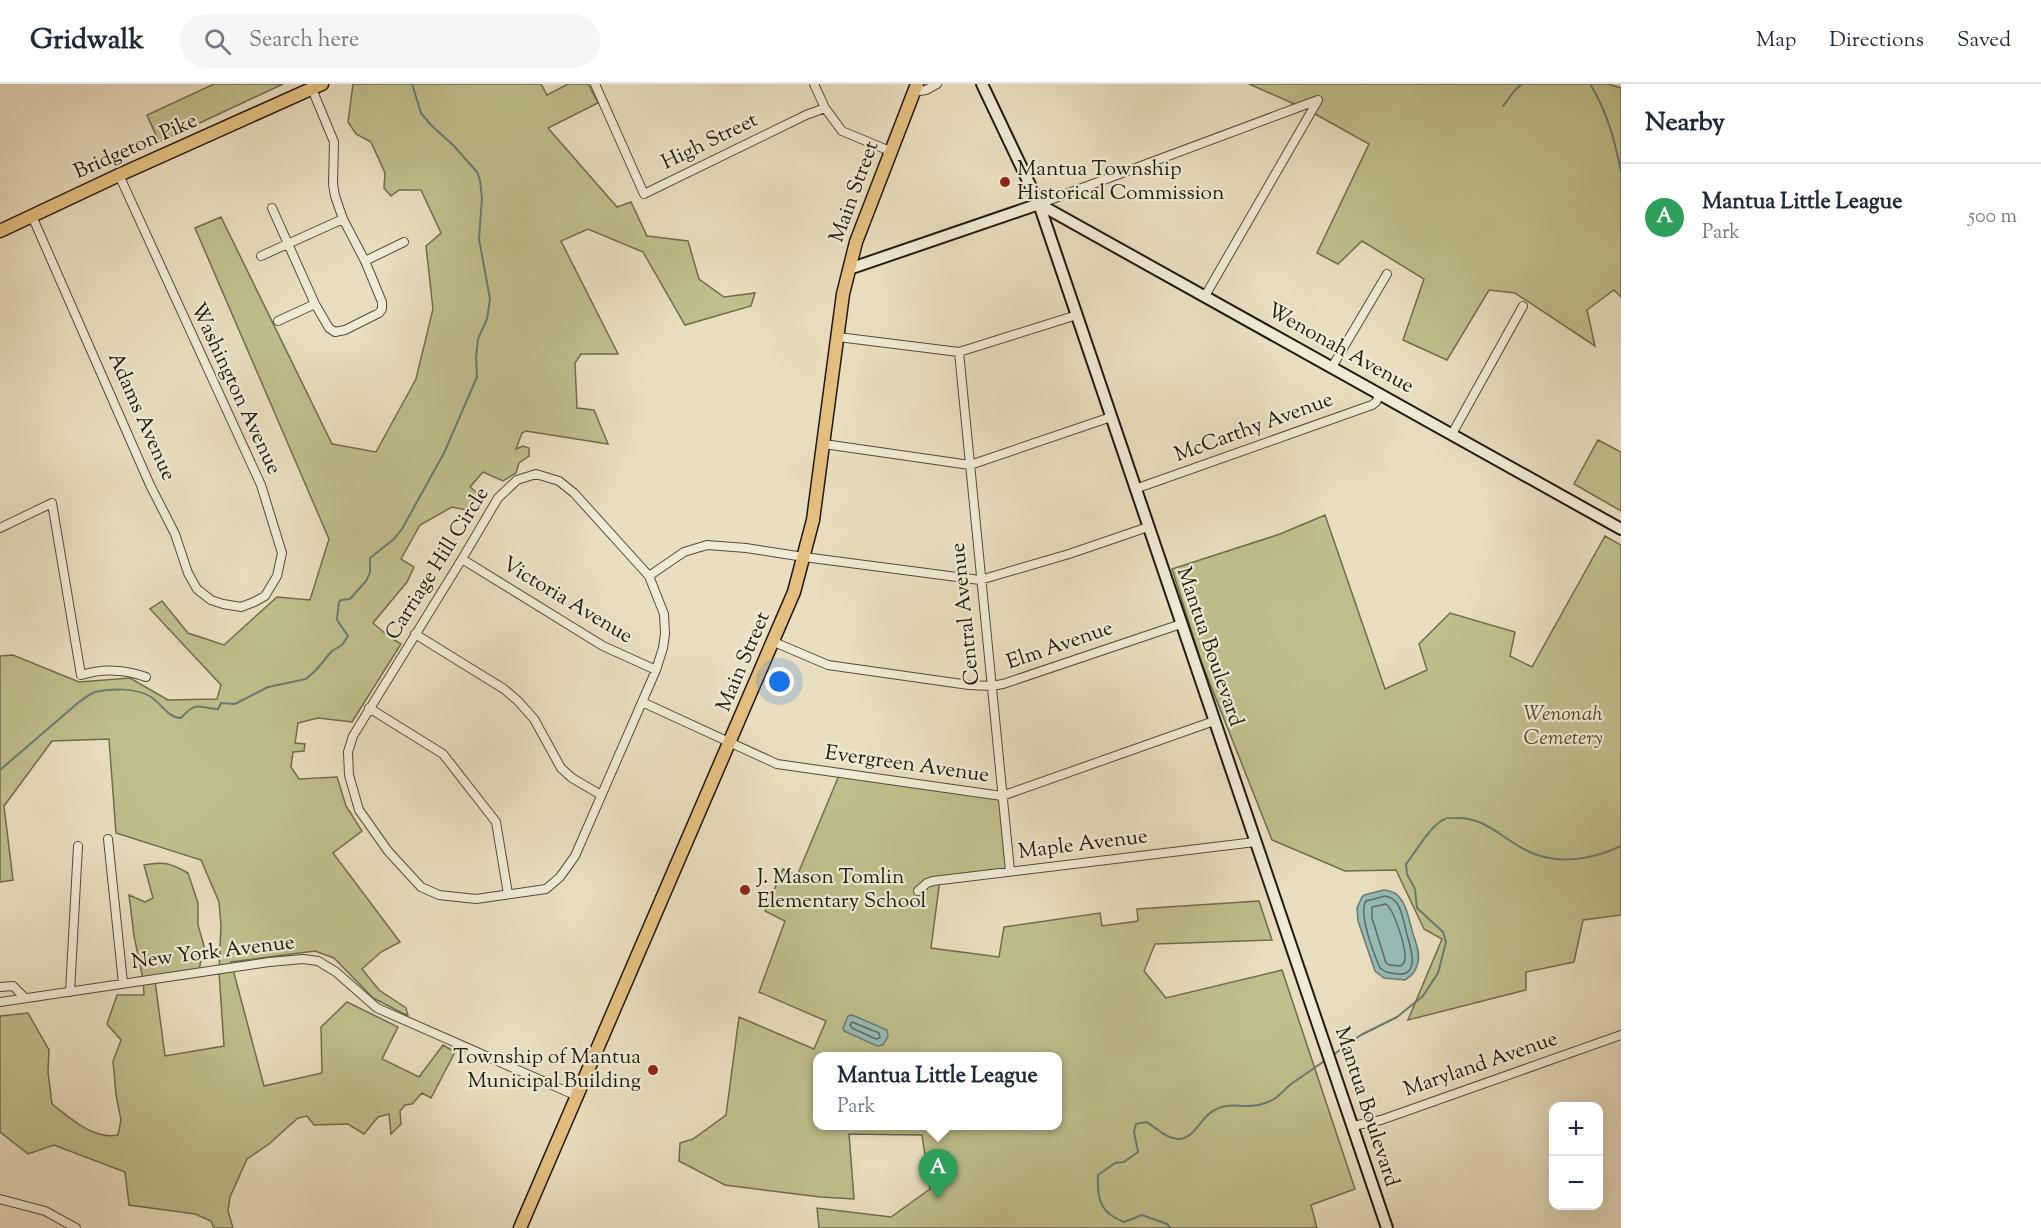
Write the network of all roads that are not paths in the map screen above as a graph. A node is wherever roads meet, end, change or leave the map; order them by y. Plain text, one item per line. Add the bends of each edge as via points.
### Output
1 (595, 84) edge
2 (814, 84) edge
3 (937, 84) edge
4 (982, 84) edge
5 (317, 86) edge
6 (915, 88) edge
7 (825, 108) junction
8 (890, 151) junction
9 (119, 175) junction
10 (1039, 204) junction
11 (272, 208) dead end
12 (32, 216) junction
13 (343, 219) junction
14 (0, 231) edge
15 (404, 242) dead end
16 (289, 244) junction
17 (261, 256) dead end
18 (364, 261) junction
19 (849, 269) junction
20 (1387, 274) dead end
21 (1205, 296) junction
22 (315, 304) junction
23 (1523, 306) dead end
24 (1077, 315) junction
25 (278, 321) dead end
26 (838, 337) junction
27 (959, 352) junction
28 (1332, 367) junction
29 (1380, 394) junction
30 (1111, 417) junction
31 (1452, 434) junction
32 (824, 444) junction
33 (970, 465) junction
34 (1135, 489) junction
35 (0, 528) edge
36 (1143, 528) junction
37 (1621, 529) edge
38 (804, 558) junction
39 (462, 559) junction
40 (649, 576) junction
41 (980, 580) junction
42 (241, 607) joint
43 (1180, 624) junction
44 (415, 634) junction
45 (774, 642) junction
46 (656, 670) junction
47 (146, 676) dead end
48 (991, 686) junction
49 (642, 702) junction
50 (369, 708) junction
51 (1214, 722) junction
52 (730, 744) junction
53 (601, 795) junction
54 (1002, 796) junction
55 (108, 839) dead end
56 (1255, 842) junction
57 (78, 846) dead end
58 (1010, 871) junction
59 (918, 891) dead end
60 (508, 894) junction
61 (123, 983) junction
62 (0, 987) edge
63 (70, 992) junction
64 (25, 998) junction
65 (0, 1002) edge
66 (1621, 1035) edge
67 (577, 1096) junction
68 (1353, 1125) junction
69 (0, 1199) edge
70 (76, 1228) edge
71 (520, 1228) edge
72 (1387, 1228) edge

1 - 7 street, High Street via 644,194
2 - 7 street
3 - 6 street via 926,90
4 - 10 main road, Mantua Boulevard
5 - 9 main road, Bridgeton Pike
5 - 13 street via 334,142 333,184
6 - 8 main road, Main Street
7 - 8 street via 842,131
8 - 19 main road, Main Street
9 - 12 main road, Bridgeton Pike
9 - 42 street, Washington Avenue via 261,485 282,553 277,576 265,596
10 - 19 main road
10 - 21 main road, Wenonah Avenue
10 - 21 street via 1318,100
10 - 24 main road, Mantua Boulevard
11 - 16 street
12 - 14 main road, Bridgeton Pike
12 - 42 street, Adams Avenue via 175,534 188,573 197,589 211,600
13 - 16 street
13 - 18 street
15 - 18 street
16 - 17 street
16 - 22 street
18 - 22 street via 382,302 379,314 335,332 324,322
19 - 26 main road, Main Street
20 - 28 street
21 - 28 main road, Wenonah Avenue
22 - 25 street
23 - 31 street
24 - 27 street
24 - 30 main road, Mantua Boulevard
26 - 27 street
26 - 32 main road, Main Street
27 - 33 street, Central Avenue
28 - 29 main road, Wenonah Avenue
29 - 31 main road, Wenonah Avenue
29 - 34 street, McCarthy Avenue via 1372,405
30 - 33 street
30 - 34 main road, Mantua Boulevard
31 - 37 main road, Wenonah Avenue
32 - 33 street
32 - 38 main road, Main Street
33 - 41 street, Central Avenue
34 - 36 main road, Mantua Boulevard
35 - 47 street via 52,503 81,675 107,670
36 - 41 street
36 - 43 main road, Mantua Boulevard
38 - 40 street via 707,545 684,552
38 - 41 street
38 - 45 main road, Main Street
39 - 40 street, Carriage Hill Circle via 498,498 517,480 536,474 559,481 574,494
39 - 44 street, Carriage Hill Circle
39 - 46 street, Victoria Avenue via 603,646
40 - 46 street, Carriage Hill Circle via 664,614 663,648
41 - 48 street, Central Avenue
43 - 48 street, Elm Avenue
43 - 51 main road, Mantua Boulevard
44 - 50 street, Carriage Hill Circle
44 - 53 street via 518,701 534,719 561,768
45 - 48 street, Elm Avenue via 828,665
45 - 52 main road, Main Street
46 - 49 street, Carriage Hill Circle
48 - 54 street, Central Avenue
49 - 52 street, Evergreen Avenue
49 - 53 street, Carriage Hill Circle
50 - 60 street via 443,754 496,822
50 - 60 street, Carriage Hill Circle via 348,752 349,775 359,810 388,851 421,887 439,895 476,899
51 - 54 street, Evergreen Avenue
51 - 56 main road, Mantua Boulevard
52 - 54 street, Evergreen Avenue via 789,767
52 - 67 main road, Main Street
53 - 60 street, Carriage Hill Circle via 575,855 560,877 546,889
54 - 58 street, Central Avenue
55 - 61 street
56 - 58 street, Maple Avenue
56 - 68 main road, Mantua Boulevard
57 - 63 street
58 - 59 street, Maple Avenue via 933,881
61 - 63 street, New York Avenue
61 - 67 street, New York Avenue via 269,962 318,961 377,1008
62 - 64 street via 13,986
63 - 64 street, New York Avenue
64 - 65 street, New York Avenue
66 - 68 street, Maryland Avenue via 1382,1120
67 - 71 main road, Main Street
68 - 72 main road, Mantua Boulevard
69 - 70 street via 45,1211

